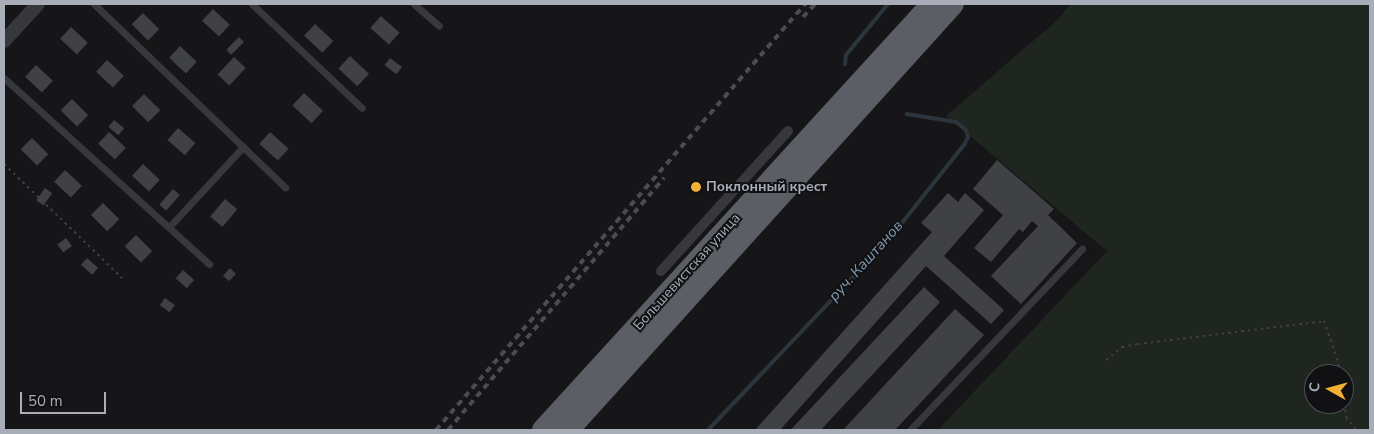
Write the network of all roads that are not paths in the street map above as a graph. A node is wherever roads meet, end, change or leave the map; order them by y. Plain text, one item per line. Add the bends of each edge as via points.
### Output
1 (38, 4) edge
2 (94, 4) edge
3 (252, 4) edge
4 (414, 4) edge
5 (932, 4) edge
6 (953, 4) edge
7 (439, 26) dead end
8 (4, 42) edge
9 (4, 78) edge
10 (362, 108) dead end
11 (788, 131) dead end
12 (243, 147) junction
13 (286, 187) dead end
14 (170, 226) junction
15 (1082, 249) dead end
16 (210, 264) dead end
17 (661, 272) dead end
18 (543, 430) edge
19 (569, 430) edge
20 (910, 430) edge

1 - 8 street
2 - 12 lane
3 - 10 lane
4 - 7 lane
5 - 18 highway, Большевистская улица
6 - 19 highway, Большевистская улица
9 - 14 lane
11 - 17 street
12 - 13 lane
12 - 14 lane
14 - 16 lane
15 - 20 lane

